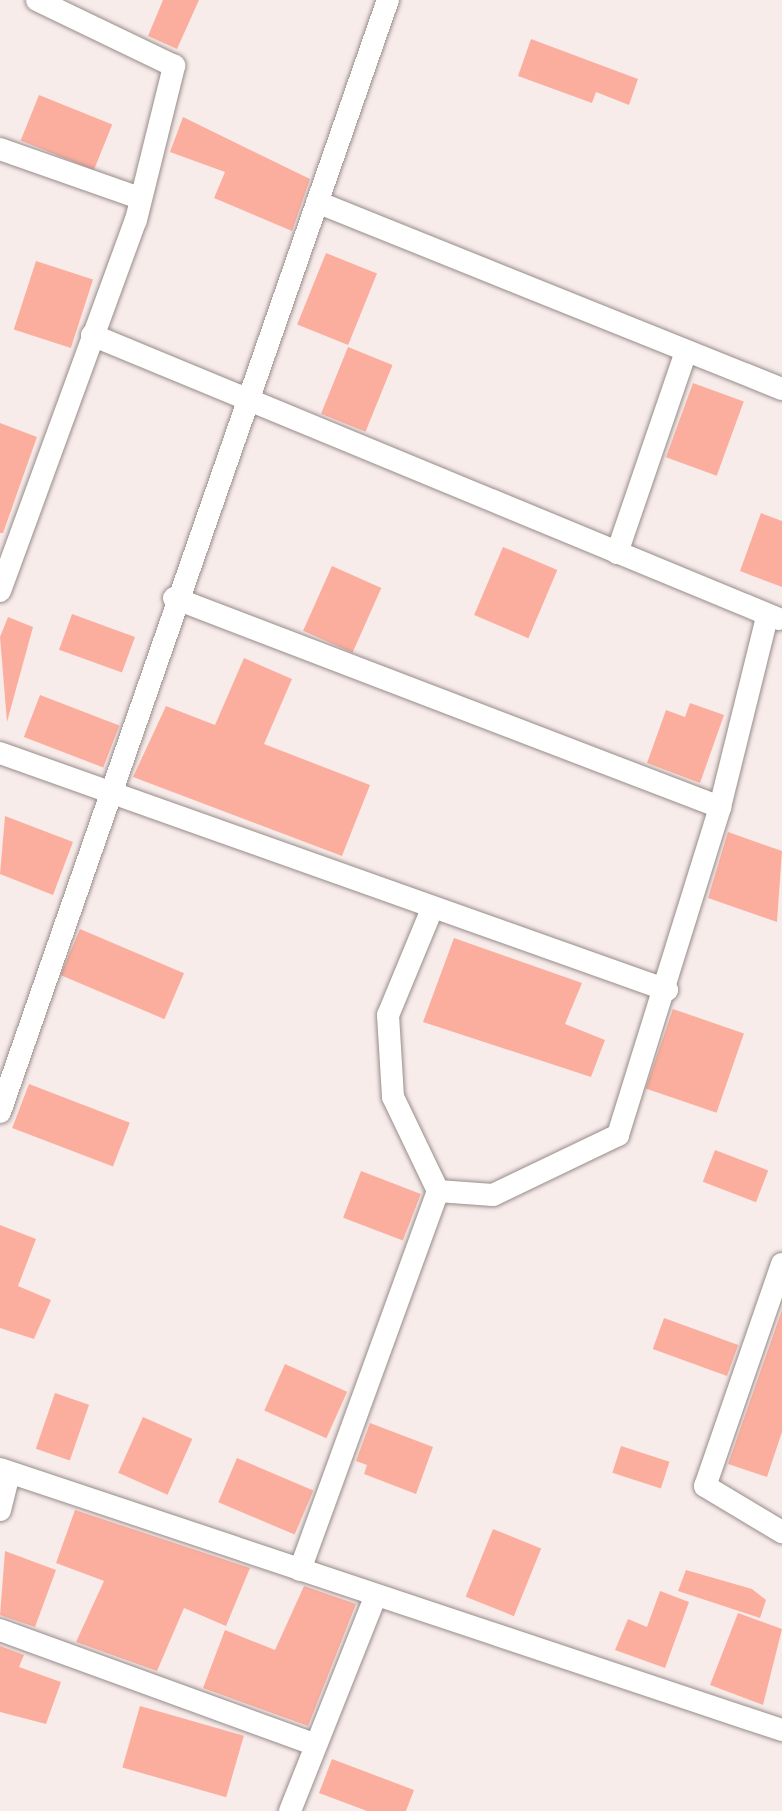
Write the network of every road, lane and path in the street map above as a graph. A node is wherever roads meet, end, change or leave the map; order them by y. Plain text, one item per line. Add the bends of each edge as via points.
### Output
1 (36, 0) edge
2 (388, 0) edge
3 (0, 149) edge
4 (139, 198) junction
5 (317, 202) junction
6 (92, 336) junction
7 (686, 352) junction
8 (782, 389) edge
9 (247, 403) junction
10 (617, 553) junction
11 (2, 581) edge
12 (174, 598) junction
13 (774, 618) edge
14 (0, 754) edge
15 (106, 796) junction
16 (720, 807) junction
17 (432, 909) junction
18 (667, 990) junction
19 (0, 1112) edge
20 (438, 1191) junction
21 (782, 1264) edge
22 (5, 1471) edge
23 (0, 1510) edge
24 (782, 1532) edge
25 (300, 1570) junction
26 (376, 1595) junction
27 (0, 1630) edge
28 (782, 1730) edge
29 (316, 1745) junction
30 (290, 1811) edge

1 - 4 street via 174,66
2 - 5 street
3 - 4 street
4 - 6 street
5 - 7 street
5 - 9 street
6 - 9 street
6 - 11 street
7 - 8 street
7 - 10 street
9 - 10 street
9 - 12 street
10 - 13 street
12 - 15 street
12 - 16 street
13 - 16 street
14 - 15 street
15 - 17 street
15 - 19 street
16 - 18 street
17 - 18 street
17 - 20 street via 388,1015 393,1097
18 - 20 street via 618,1135 494,1195
20 - 25 street
21 - 24 street via 705,1486
22 - 23 street
22 - 25 street
25 - 26 street
26 - 28 street
26 - 29 street
27 - 29 street
29 - 30 street

